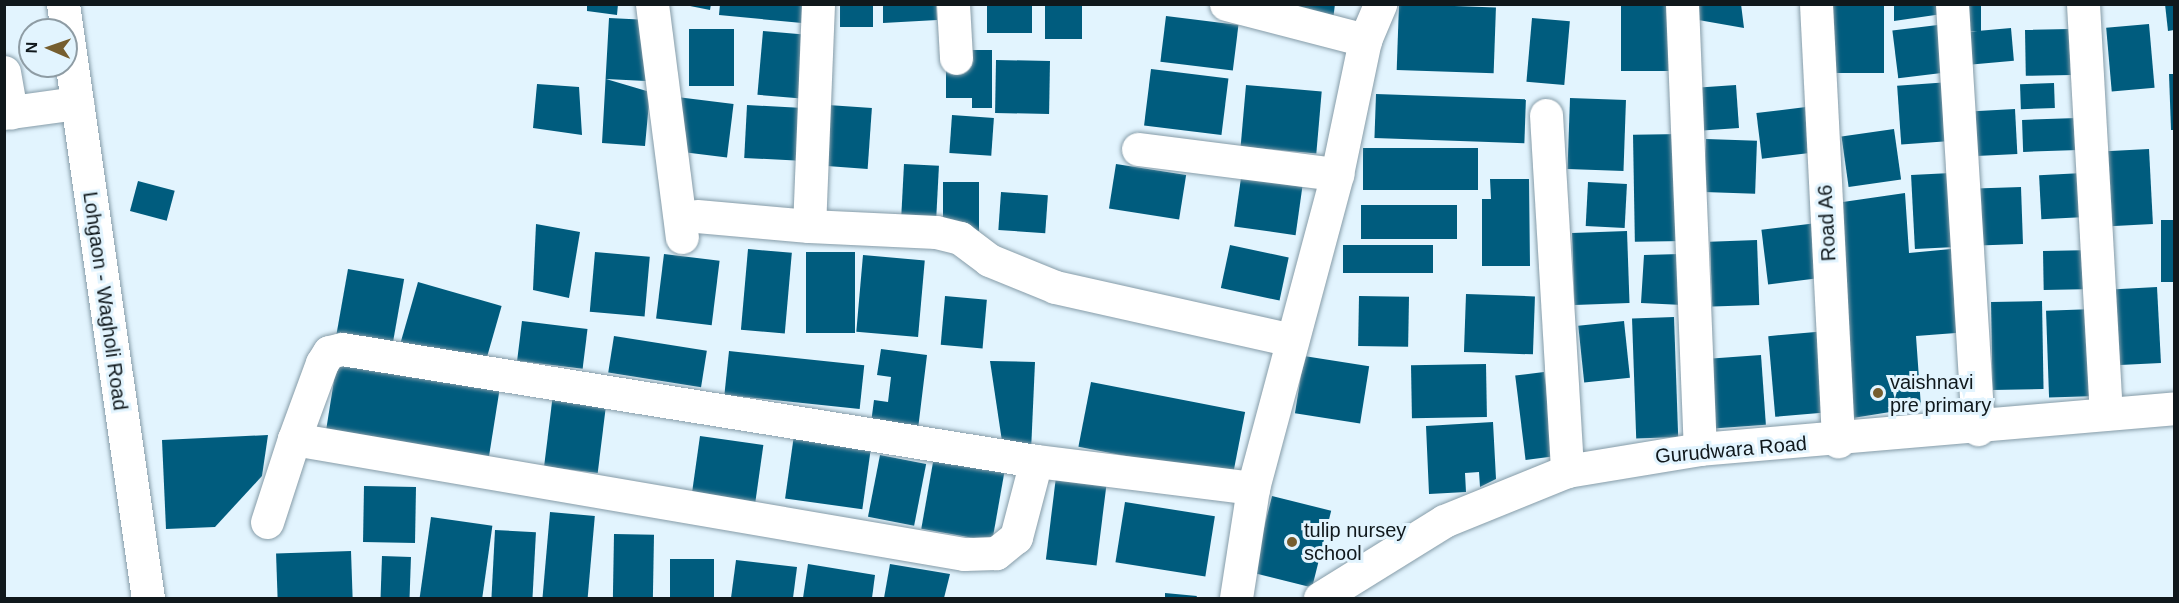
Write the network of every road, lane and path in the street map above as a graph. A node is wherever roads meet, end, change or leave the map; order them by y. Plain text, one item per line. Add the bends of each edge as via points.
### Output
1 (63, 4) edge
2 (652, 4) edge
3 (818, 4) edge
4 (953, 4) edge
5 (1226, 4) edge
6 (1380, 4) edge
7 (1682, 4) edge
8 (1816, 4) edge
9 (1952, 4) edge
10 (2083, 4) edge
11 (1365, 40) junction
12 (956, 58) dead end
13 (4, 72) edge
14 (77, 103) junction
15 (8, 112) edge
16 (1546, 115) dead end
17 (1138, 149) dead end
18 (1337, 174) junction
19 (810, 226) junction
20 (1292, 340) junction
21 (2175, 408) edge
22 (2106, 413) junction
23 (1978, 429) junction
24 (294, 439) junction
25 (1838, 441) junction
26 (1700, 448) junction
27 (1036, 461) junction
28 (1567, 471) junction
29 (1253, 489) junction
30 (267, 522) dead end
31 (148, 598) edge
32 (1236, 598) edge
33 (1320, 598) edge

1 - 14 street, Lohgaon - Wagholi Road
2 - 19 street via 689,226
3 - 19 street
4 - 12 street
5 - 11 street
6 - 11 street
7 - 26 street
8 - 25 street, Road A6
9 - 23 street
10 - 22 street
11 - 18 street
13 - 15 street
14 - 15 street
14 - 31 street, Lohgaon - Wagholi Road
16 - 28 street
17 - 18 street
18 - 20 street
19 - 20 street via 936,232 960,238 989,260 1055,287
20 - 29 street
21 - 22 street, Gurudwara Road
22 - 23 street, Gurudwara Road
23 - 25 street, Gurudwara Road
24 - 27 street via 322,363 329,352 342,349
24 - 27 street via 964,554 996,553 1016,537
24 - 30 street
25 - 26 street, Gurudwara Road
26 - 28 street, Gurudwara Road
27 - 29 street
28 - 33 street, Gurudwara Road via 1444,521
29 - 32 street

